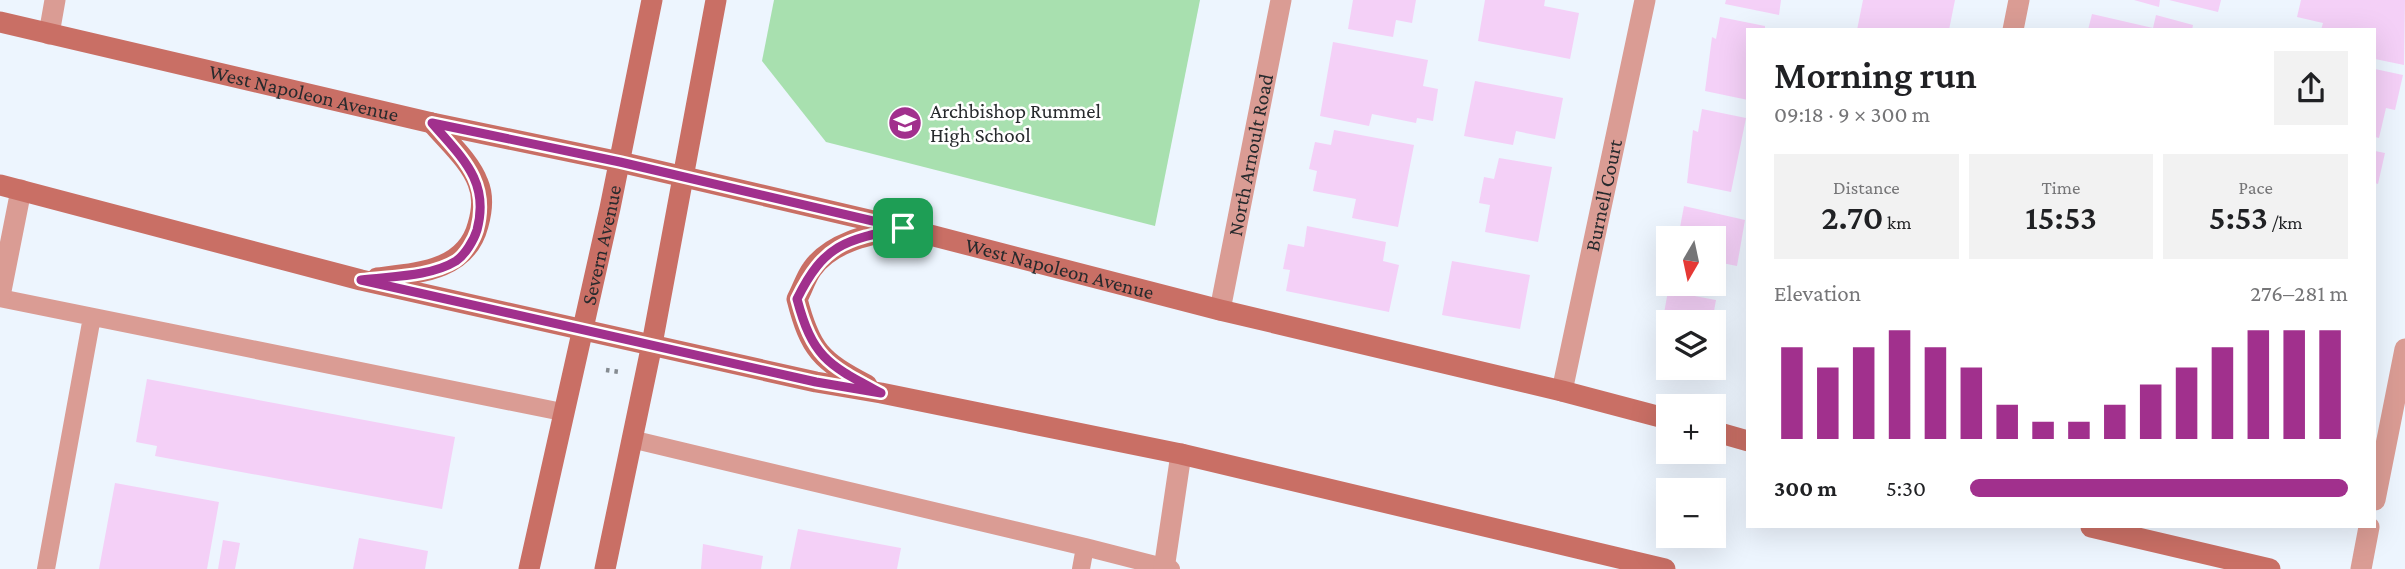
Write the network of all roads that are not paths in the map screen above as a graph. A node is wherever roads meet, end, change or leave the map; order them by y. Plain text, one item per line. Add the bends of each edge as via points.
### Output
1 (55, 0) edge
2 (652, 0) edge
3 (716, 0) edge
4 (1281, 0) edge
5 (1645, 0) edge
6 (2019, 0) edge
7 (0, 22) edge
8 (2013, 28) edge
9 (48, 34) junction
10 (432, 123) junction
11 (620, 162) junction
12 (683, 177) junction
13 (10, 187) edge
14 (903, 228) junction
15 (361, 280) junction
16 (0, 297) edge
17 (1220, 310) junction
18 (92, 317) junction
19 (582, 328) junction
20 (652, 344) junction
21 (2405, 349) edge
22 (1562, 391) junction
23 (881, 393) junction
24 (562, 412) junction
25 (1656, 416) edge
26 (1726, 435) edge
27 (631, 439) junction
28 (1746, 440) edge
29 (1181, 454) junction
30 (2376, 494) edge
31 (2095, 528) edge
32 (2369, 528) edge
33 (1085, 547) junction
34 (2211, 561) edge
35 (1167, 568) edge
36 (46, 569) edge
37 (529, 569) edge
38 (605, 569) edge
39 (1081, 569) edge
40 (1665, 569) edge
41 (2270, 569) edge
42 (2361, 569) edge

1 - 9 street
2 - 11 main road, Severn Avenue
3 - 12 main road
4 - 17 street, North Arnoult Road
5 - 22 street, Burnell Court
6 - 8 street
7 - 9 main road, West Napoleon Avenue
9 - 10 main road, West Napoleon Avenue
10 - 11 main road, West Napoleon Avenue
10 - 15 main road via 478,182 483,208 474,239 456,260 424,272
11 - 12 main road, West Napoleon Avenue
11 - 19 main road, Severn Avenue
12 - 14 main road, West Napoleon Avenue
12 - 20 main road
13 - 15 main road
13 - 16 street
14 - 17 main road, West Napoleon Avenue
14 - 23 main road via 836,247 812,268 797,299 806,332 829,365
15 - 19 main road
16 - 18 lane
17 - 22 main road, West Napoleon Avenue
18 - 24 lane
18 - 36 lane
19 - 20 main road
19 - 24 main road, Severn Avenue
20 - 23 main road
20 - 27 main road
21 - 30 street
22 - 25 main road, West Napoleon Avenue
23 - 29 main road
24 - 37 main road, Severn Avenue
26 - 28 main road
27 - 33 lane
27 - 38 main road
29 - 35 street
29 - 40 main road
31 - 34 main road
32 - 42 street
33 - 35 lane
33 - 39 lane
34 - 41 main road

